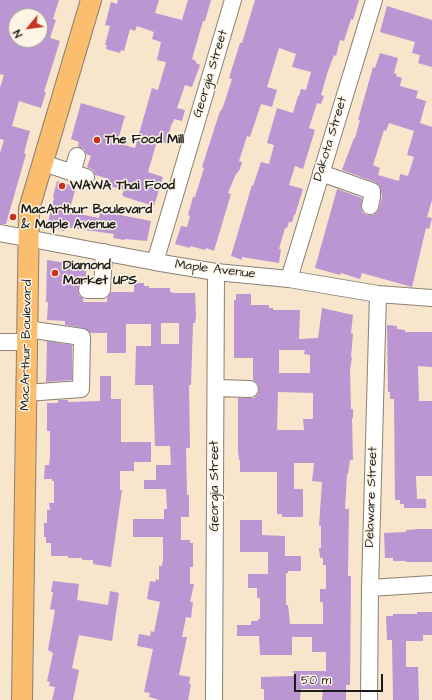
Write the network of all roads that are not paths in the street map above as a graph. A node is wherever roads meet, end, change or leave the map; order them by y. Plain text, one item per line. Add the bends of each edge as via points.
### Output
1 (91, 0) edge
2 (233, 0) edge
3 (374, 0) edge
4 (77, 156) dead end
5 (43, 163) junction
6 (321, 173) junction
7 (370, 206) dead end
8 (0, 233) edge
9 (28, 237) junction
10 (108, 253) junction
11 (155, 262) junction
12 (216, 272) junction
13 (289, 279) junction
14 (87, 290) dead end
15 (113, 290) dead end
16 (378, 294) junction
17 (431, 295) edge
18 (27, 336) junction
19 (0, 342) edge
20 (216, 388) junction
21 (250, 389) dead end
22 (26, 393) junction
23 (432, 584) edge
24 (370, 588) junction
25 (22, 700) edge
26 (214, 700) edge
27 (369, 700) edge

1 - 5 main road, MacArthur Boulevard
2 - 11 street, Georgia Street
3 - 6 street, Dakota Street
4 - 5 street via 79,175
5 - 9 main road, MacArthur Boulevard via 29,209
6 - 7 street via 372,191
6 - 13 street, Dakota Street
8 - 9 street, Maple Avenue
9 - 10 street, Maple Avenue
9 - 18 main road, MacArthur Boulevard
10 - 11 street, Maple Avenue
10 - 14 street via 102,290
10 - 15 street
11 - 12 street, Maple Avenue
12 - 13 street, Maple Avenue
12 - 20 street, Georgia Street
13 - 16 street, Maple Avenue
16 - 17 street, Maple Avenue
16 - 24 street, Delaware Street
18 - 19 street
18 - 22 main road, MacArthur Boulevard
18 - 22 street via 82,337 81,389
20 - 21 street
20 - 26 street, Georgia Street
22 - 25 main road, MacArthur Boulevard
23 - 24 street
24 - 27 street, Delaware Street

